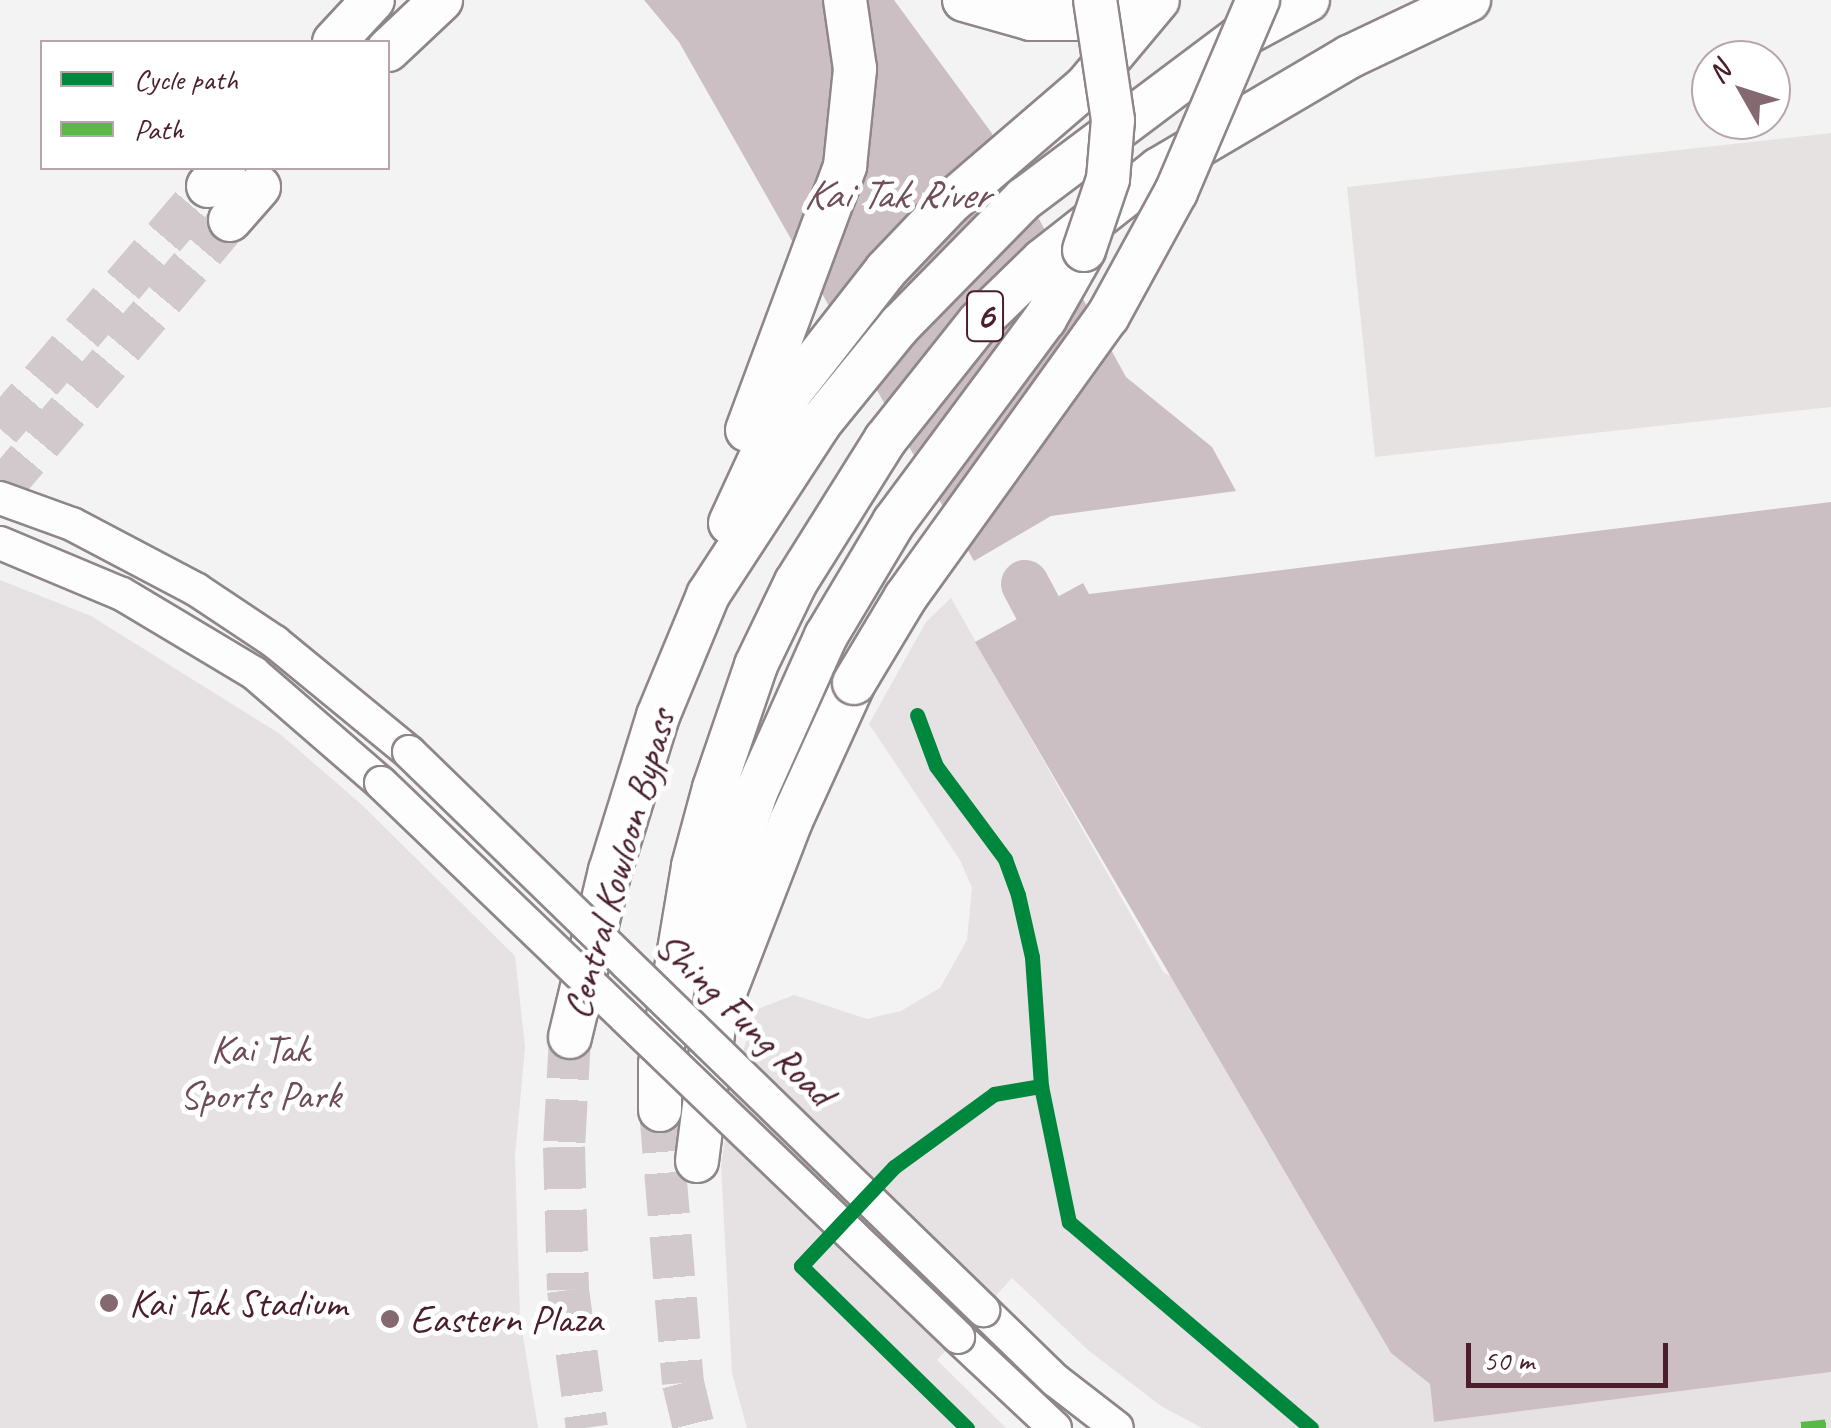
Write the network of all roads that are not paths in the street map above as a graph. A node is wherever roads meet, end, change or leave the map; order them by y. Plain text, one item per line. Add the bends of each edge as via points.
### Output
1 (373, 0) edge
2 (441, 0) edge
3 (845, 0) edge
4 (964, 0) edge
5 (1078, 0) edge
6 (1095, 0) edge
7 (1126, 0) edge
8 (1158, 0) edge
9 (1258, 0) edge
10 (1308, 0) edge
11 (1470, 0) edge
12 (336, 40) edge
13 (390, 48) edge
14 (1117, 62) junction
15 (779, 378) junction
16 (0, 498) edge
17 (0, 543) edge
18 (708, 594) junction
19 (570, 1038) tunnel mouth
20 (697, 1161) dead end
21 (1055, 1428) edge
22 (1117, 1428) edge

1 - 12 highway
2 - 13 highway
3 - 15 highway via 854,70 846,166
4 - 7 highway via 1031,19 1082,18
5 - 14 highway, bridge
6 - 14 highway, bridge
8 - 14 highway
9 - 20 highway, bridge via 1176,192 1127,283 905,598 854,683 791,821 715,1018
10 - 18 highway, Central Kowloon Bypass / 6 via 1241,36 1128,117 961,257 814,432
11 - 14 highway, Central Kowloon Bypass / 6, bridge via 1349,57 1158,169 1043,260 979,322 848,496 756,665 714,788 690,884 660,1064 660,1110 723,885 826,636 894,522 1024,348 1075,267 1108,178
14 - 15 highway via 950,203
15 - 18 highway
16 - 22 main road, Shing Fung Road, bridge via 72,524 197,590 275,642 409,752 983,1310
17 - 21 main road, Shing Fung Road, bridge via 122,594 254,673 381,783
18 - 19 highway, Central Kowloon Bypass / 6 via 630,798

